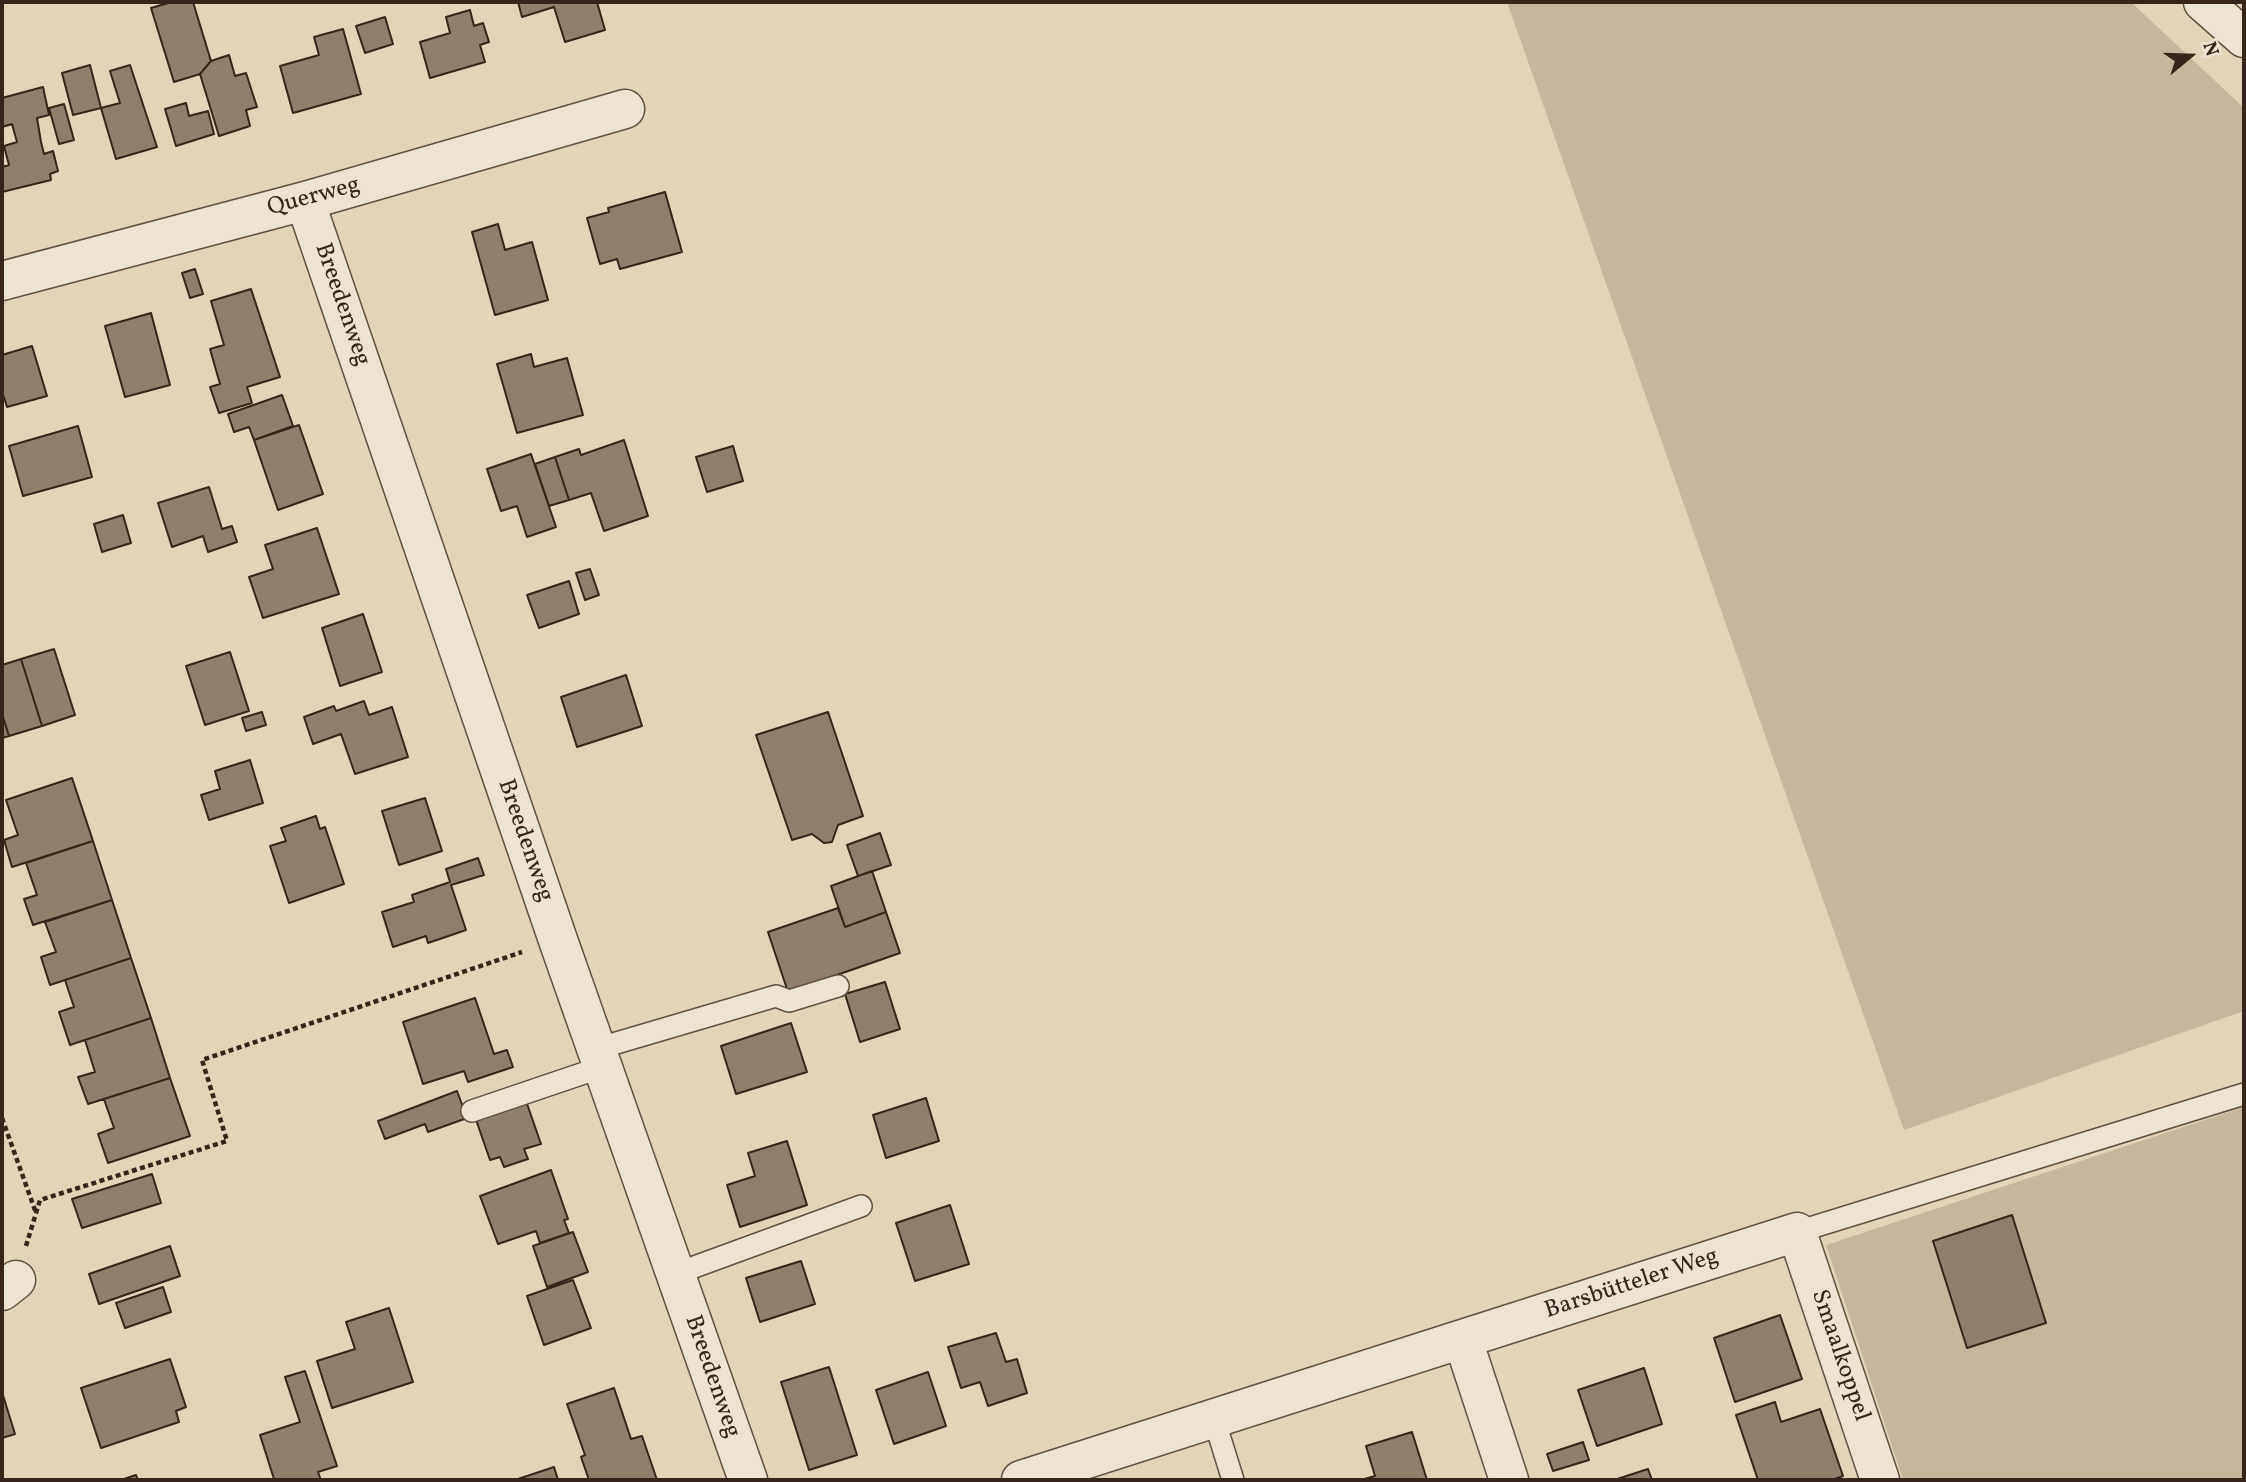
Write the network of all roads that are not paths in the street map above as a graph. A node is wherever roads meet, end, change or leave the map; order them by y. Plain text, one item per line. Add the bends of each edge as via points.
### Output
1 (2203, 2) edge
2 (2244, 38) edge
3 (625, 109) dead end
4 (305, 201) junction
5 (2, 281) edge
6 (838, 986) dead end
7 (599, 1058) junction
8 (2244, 1094) edge
9 (472, 1111) dead end
10 (861, 1206) dead end
11 (1797, 1232) junction
12 (675, 1275) junction
13 (1463, 1340) junction
14 (1214, 1419) junction
15 (748, 1480) edge
16 (1021, 1480) edge
17 (1233, 1480) edge
18 (1508, 1480) edge
19 (1881, 1480) edge

1 - 2 street
3 - 4 street, Querweg
4 - 5 street, Querweg
4 - 7 street, Breedenweg
6 - 7 lane via 789,1001 776,996
7 - 9 lane
7 - 12 street, Breedenweg
8 - 11 lane, Barsbütteler Weg
10 - 12 lane
11 - 13 street, Barsbütteler Weg
11 - 19 street, Smaalkoppel
12 - 15 street, Breedenweg
13 - 14 street, Barsbütteler Weg
13 - 18 street
14 - 16 street, Barsbütteler Weg
14 - 17 lane

